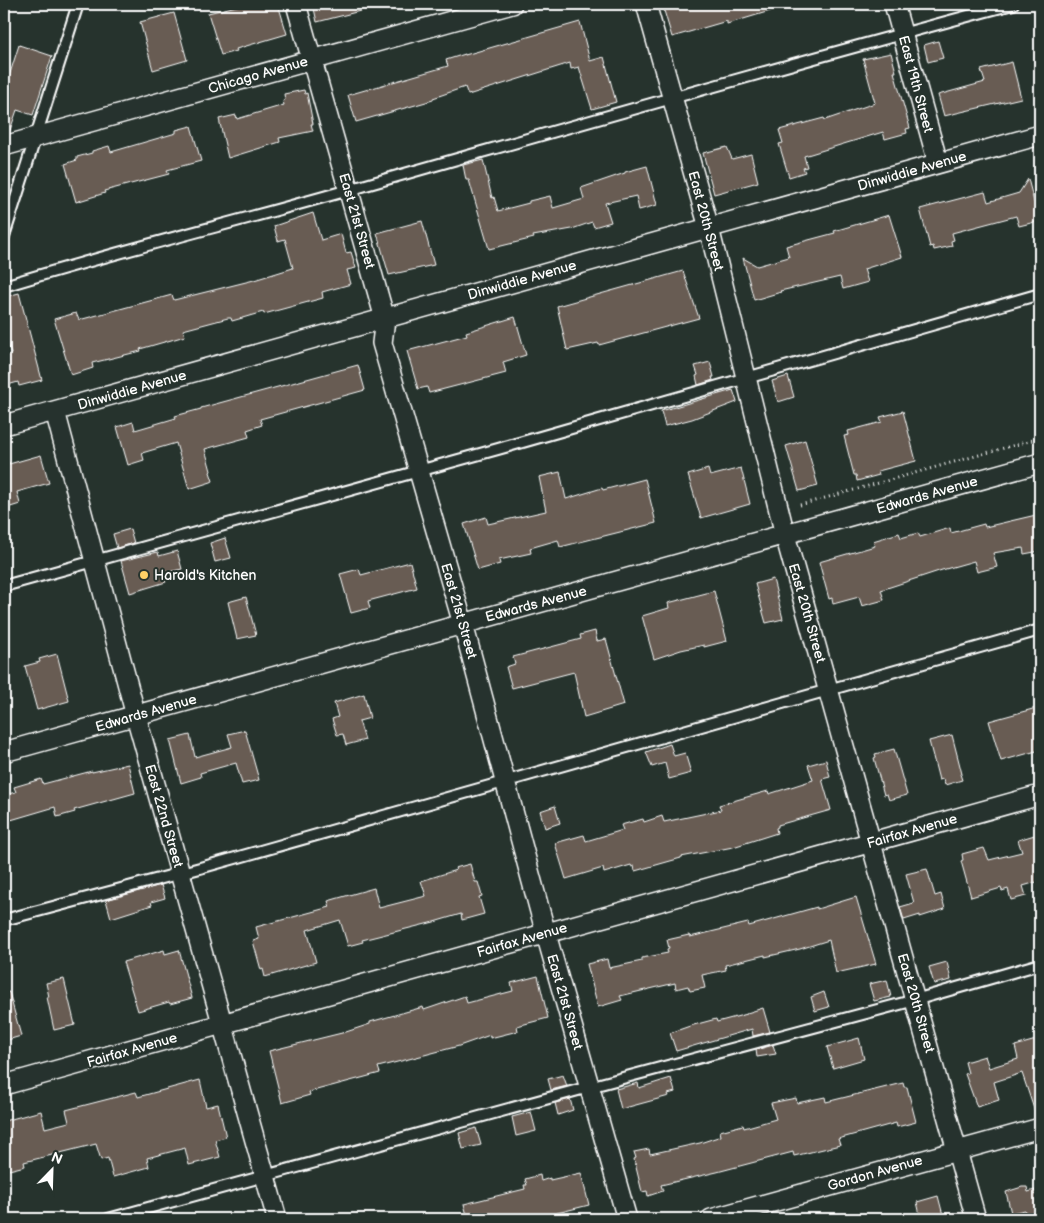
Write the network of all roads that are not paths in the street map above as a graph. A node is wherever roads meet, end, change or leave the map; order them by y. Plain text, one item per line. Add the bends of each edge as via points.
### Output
1 (78, 4) edge
2 (296, 4) edge
3 (512, 4) edge
4 (646, 4) edge
5 (894, 4) edge
6 (1013, 4) edge
7 (902, 33) junction
8 (312, 60) junction
9 (672, 97) junction
10 (1040, 135) edge
11 (36, 137) junction
12 (4, 146) edge
13 (938, 163) junction
14 (348, 190) junction
15 (709, 228) junction
16 (4, 236) edge
17 (4, 286) edge
18 (1040, 294) edge
19 (384, 319) junction
20 (746, 379) junction
21 (55, 411) junction
22 (4, 425) edge
23 (1040, 463) edge
24 (419, 472) junction
25 (785, 535) junction
26 (95, 560) junction
27 (4, 586) edge
28 (463, 624) junction
29 (1040, 630) edge
30 (828, 690) junction
31 (136, 716) junction
32 (4, 752) edge
33 (505, 781) junction
34 (1040, 795) edge
35 (870, 843) junction
36 (180, 873) junction
37 (4, 920) edge
38 (546, 934) junction
39 (1040, 964) edge
40 (915, 1000) junction
41 (223, 1024) junction
42 (4, 1085) edge
43 (589, 1087) junction
44 (1040, 1128) edge
45 (957, 1151) junction
46 (265, 1176) junction
47 (108, 1219) edge
48 (277, 1219) edge
49 (627, 1219) edge
50 (710, 1219) edge
51 (976, 1219) edge

1 - 11 lane
2 - 8 street, East 21st Street
3 - 8 street, Chicago Avenue
4 - 9 street, East 20th Street
5 - 7 street, East 19th Street
6 - 7 lane
7 - 9 lane
7 - 13 street, East 19th Street
8 - 11 street, Chicago Avenue
8 - 14 street, East 21st Street
9 - 14 lane
9 - 15 street, East 20th Street
10 - 13 street, Dinwiddie Avenue
11 - 12 street, Chicago Avenue
11 - 16 lane
13 - 15 street, Dinwiddie Avenue
14 - 17 lane
14 - 19 street, East 21st Street
15 - 19 street, Dinwiddie Avenue
15 - 20 street, East 20th Street
18 - 20 lane
19 - 21 street, Dinwiddie Avenue
19 - 24 street, East 21st Street via 382,343
20 - 24 lane
20 - 25 street, East 20th Street
21 - 22 street, Dinwiddie Avenue
21 - 26 street, East 22nd Street
23 - 25 street, Edwards Avenue
24 - 26 lane
24 - 28 street, East 21st Street
25 - 28 street, Edwards Avenue
25 - 30 street, East 20th Street
26 - 27 lane
26 - 31 street, East 22nd Street
28 - 31 street, Edwards Avenue
28 - 33 street, East 21st Street
29 - 30 lane
30 - 33 lane
30 - 35 street, East 20th Street
31 - 32 street, Edwards Avenue
31 - 36 street, East 22nd Street
33 - 36 lane
33 - 38 street, East 21st Street
34 - 35 street, Fairfax Avenue
35 - 38 street, Fairfax Avenue
35 - 40 street, East 20th Street
36 - 37 lane
36 - 41 street, East 22nd Street
38 - 41 street, Fairfax Avenue
38 - 43 street, East 21st Street
39 - 40 lane
40 - 43 lane
40 - 45 street, East 20th Street
41 - 42 street, Fairfax Avenue
41 - 46 street, East 22nd Street
43 - 46 lane
43 - 49 street, East 21st Street
44 - 45 street, Gordon Avenue
45 - 50 street, Gordon Avenue
45 - 51 street, East 20th Street
46 - 47 lane
46 - 48 street, East 22nd Street

